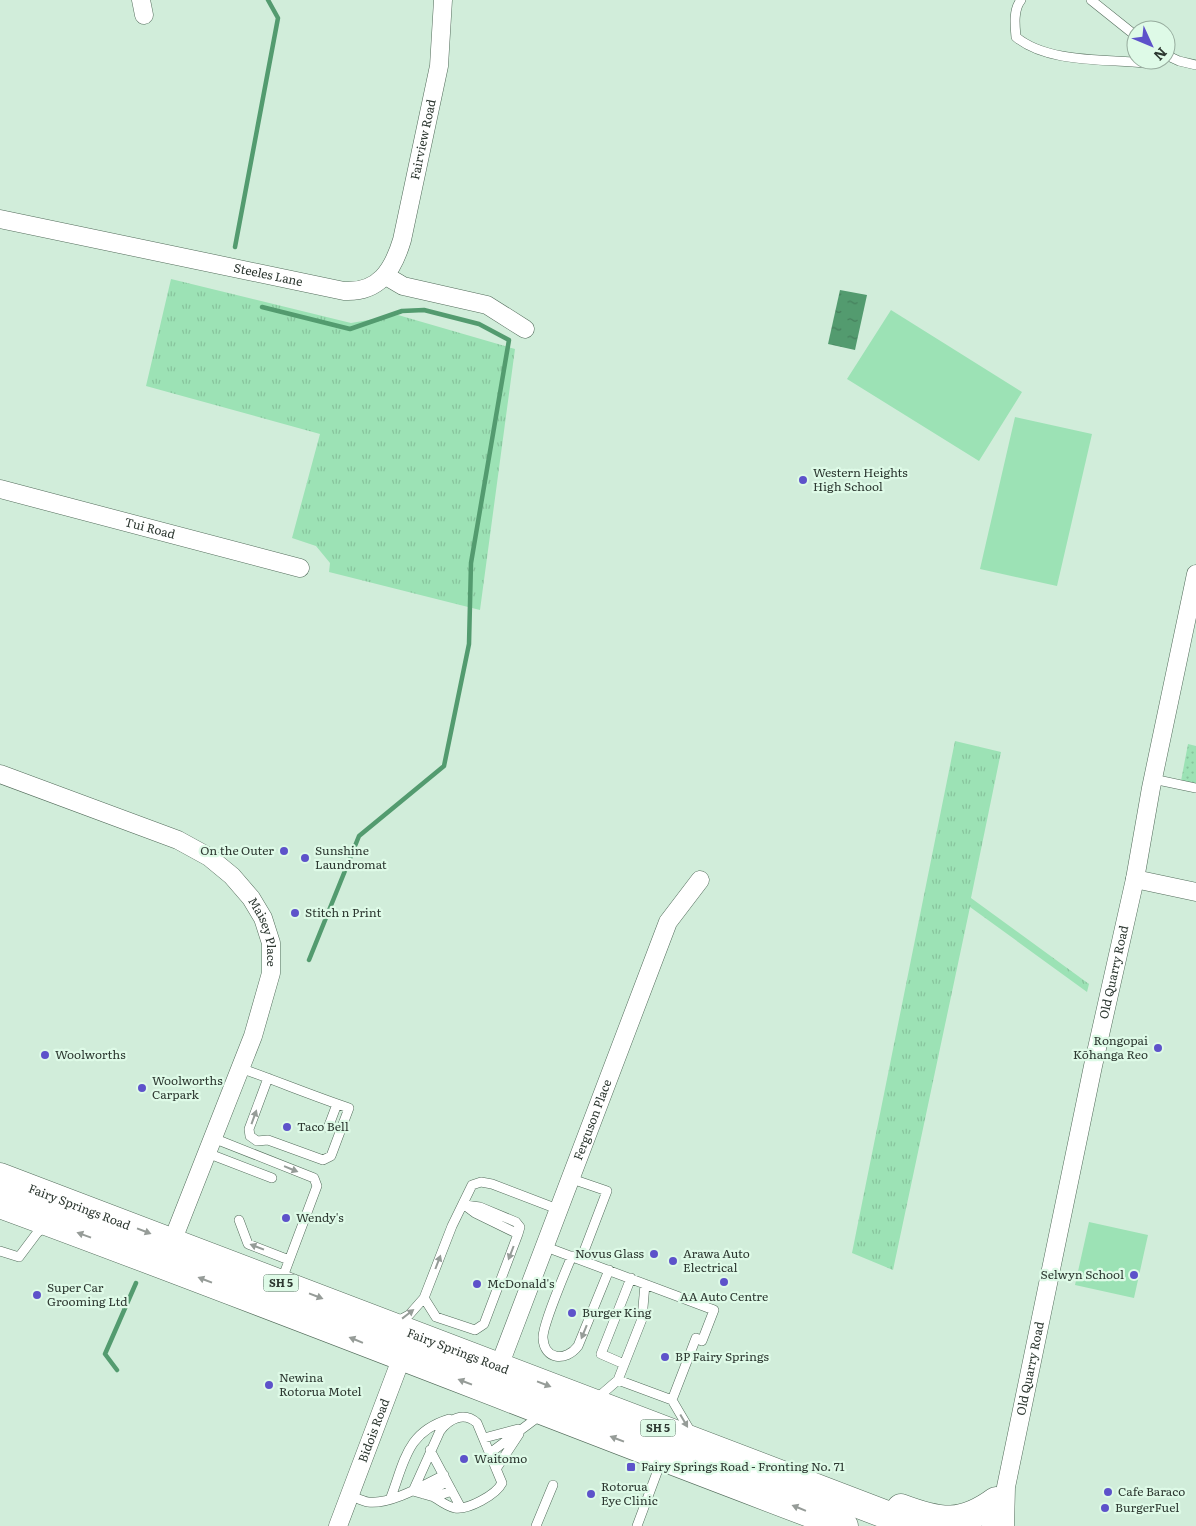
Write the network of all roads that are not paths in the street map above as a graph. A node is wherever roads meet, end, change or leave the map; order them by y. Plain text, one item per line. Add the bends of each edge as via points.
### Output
1 (444, 0) edge
2 (1021, 0) edge
3 (1091, 0) edge
4 (1126, 28) edge
5 (1176, 60) edge
6 (1126, 61) edge
7 (1196, 65) edge
8 (0, 218) edge
9 (386, 276) junction
10 (525, 329) dead end
11 (0, 488) edge
12 (300, 568) dead end
13 (1196, 574) edge
14 (0, 774) edge
15 (1153, 779) junction
16 (1196, 788) edge
17 (1135, 879) junction
18 (700, 880) dead end
19 (1196, 892) edge
20 (240, 1068) junction
21 (268, 1078) junction
22 (338, 1104) junction
23 (328, 1128) dead end
24 (210, 1146) junction
25 (263, 1158) junction
26 (258, 1172) junction
27 (0, 1177) edge
28 (272, 1178) dead end
29 (572, 1179) junction
30 (0, 1204) edge
31 (463, 1204) junction
32 (560, 1210) junction
33 (238, 1220) dead end
34 (51, 1222) junction
35 (546, 1247) junction
36 (0, 1251) edge
37 (168, 1253) junction
38 (576, 1258) junction
39 (608, 1270) junction
40 (285, 1271) junction
41 (631, 1278) junction
42 (646, 1284) junction
43 (424, 1298) junction
44 (401, 1339) junction
45 (624, 1364) junction
46 (494, 1379) junction
47 (618, 1380) junction
48 (672, 1400) junction
49 (592, 1402) junction
50 (546, 1411) junction
51 (454, 1418) junction
52 (523, 1428) junction
53 (426, 1429) junction
54 (435, 1439) junction
55 (696, 1442) junction
56 (430, 1450) junction
57 (490, 1453) junction
58 (662, 1457) junction
59 (437, 1463) junction
60 (424, 1464) junction
61 (419, 1476) junction
62 (447, 1483) junction
63 (553, 1485) dead end
64 (817, 1488) junction
65 (413, 1490) junction
66 (423, 1494) junction
67 (349, 1495) junction
68 (768, 1496) junction
69 (391, 1497) junction
70 (434, 1497) junction
71 (998, 1504) edge
72 (461, 1508) junction
73 (341, 1524) edge
74 (842, 1525) edge
75 (536, 1526) edge
76 (636, 1526) edge
77 (871, 1526) edge
78 (916, 1526) edge
79 (1005, 1526) edge

1 - 9 street, Fairview Road via 439,66 402,240 397,258
2 - 6 lane via 1017,4 1016,38 1024,44 1048,54
3 - 4 lane
5 - 7 lane
8 - 9 street, Steeles Lane via 344,291 372,287
9 - 10 street via 403,286 488,305
11 - 12 street, Tui Road
13 - 15 street, Old Quarry Road
14 - 20 street, Maisey Place via 178,840 209,856 251,898 263,918 271,943 271,973
15 - 16 lane
15 - 17 street, Old Quarry Road
17 - 19 street
17 - 71 street, Old Quarry Road
18 - 29 street, Ferguson Place via 668,922
20 - 21 lane
20 - 24 street, Maisey Place
21 - 22 lane
22 -> 21 lane via 349,1108 331,1156 323,1160 268,1140 253,1140 249,1128
22 - 23 lane
24 - 25 lane
24 - 26 lane
24 - 37 street, Maisey Place
25 - 26 lane
25 -> 40 lane via 314,1178 317,1186
26 - 28 lane
27 -> 37 highway, Fairy Springs Road / SH 5
29 - 32 street, Ferguson Place
29 - 38 lane via 607,1191
30 - 34 highway, Fairy Springs Road / SH 5
31 - 32 lane via 472,1185 481,1182
43 -> 31 lane
31 -> 43 lane via 480,1207 516,1222 520,1227 484,1324 475,1330 468,1329 436,1317
32 - 35 street, Ferguson Place
40 -> 33 lane via 248,1244
34 - 36 lane via 37,1233 19,1257
37 -> 34 highway, Fairy Springs Road / SH 5
35 - 38 lane
35 - 46 street, Ferguson Place
37 - 40 highway, Fairy Springs Road / SH 5
44 -> 37 highway, Fairy Springs Road / SH 5
38 - 39 lane
39 -> 38 lane via 578,1346 572,1354 562,1358 552,1355 545,1348 543,1333
39 - 41 lane
40 -> 44 highway, Fairy Springs Road / SH 5
41 - 42 lane
41 - 45 lane via 601,1354
42 - 45 lane via 642,1319
42 - 48 lane via 714,1310 702,1340 696,1338
44 -> 43 lane via 409,1315
44 - 46 highway, Fairy Springs Road / SH 5
44 - 67 street, Bidois Road
45 - 47 lane
46 -> 49 highway, Fairy Springs Road / SH 5
46 - 50 highway, Fairy Springs Road / SH 5
47 - 48 lane
47 - 49 lane
48 -> 55 lane
49 - 55 highway, Fairy Springs Road / SH 5
50 - 52 lane
58 -> 50 highway, Fairy Springs Road / SH 5
51 - 53 lane
51 - 54 lane via 446,1423
51 - 57 lane via 474,1420
52 - 57 lane
52 - 57 lane
52 - 57 lane
53 - 54 lane via 434,1432
53 - 69 lane via 415,1438
54 - 56 lane
55 - 64 highway, Fairy Springs Road / SH 5
55 - 68 highway via 712,1459 768,1482 771,1488
56 - 59 lane
56 - 60 lane
57 - 72 lane via 502,1483 500,1487
58 - 68 highway, Fairy Springs Road / SH 5
58 - 76 lane
59 - 60 lane
59 - 61 lane
59 - 62 lane
60 - 61 lane
61 - 65 lane
62 - 65 lane
62 - 66 lane
62 - 70 lane
62 - 72 lane
63 - 75 lane
64 - 71 highway via 860,1493 942,1524 973,1520
64 - 78 highway, Fairy Springs Road / SH 5
65 - 66 lane
65 - 69 lane
66 - 70 lane
67 - 69 lane via 368,1502
67 - 73 street, Bidois Road
74 -> 68 highway, Fairy Springs Road / SH 5
70 - 72 lane via 452,1508
71 - 79 street, Old Quarry Road
74 - 77 highway, SH 5

